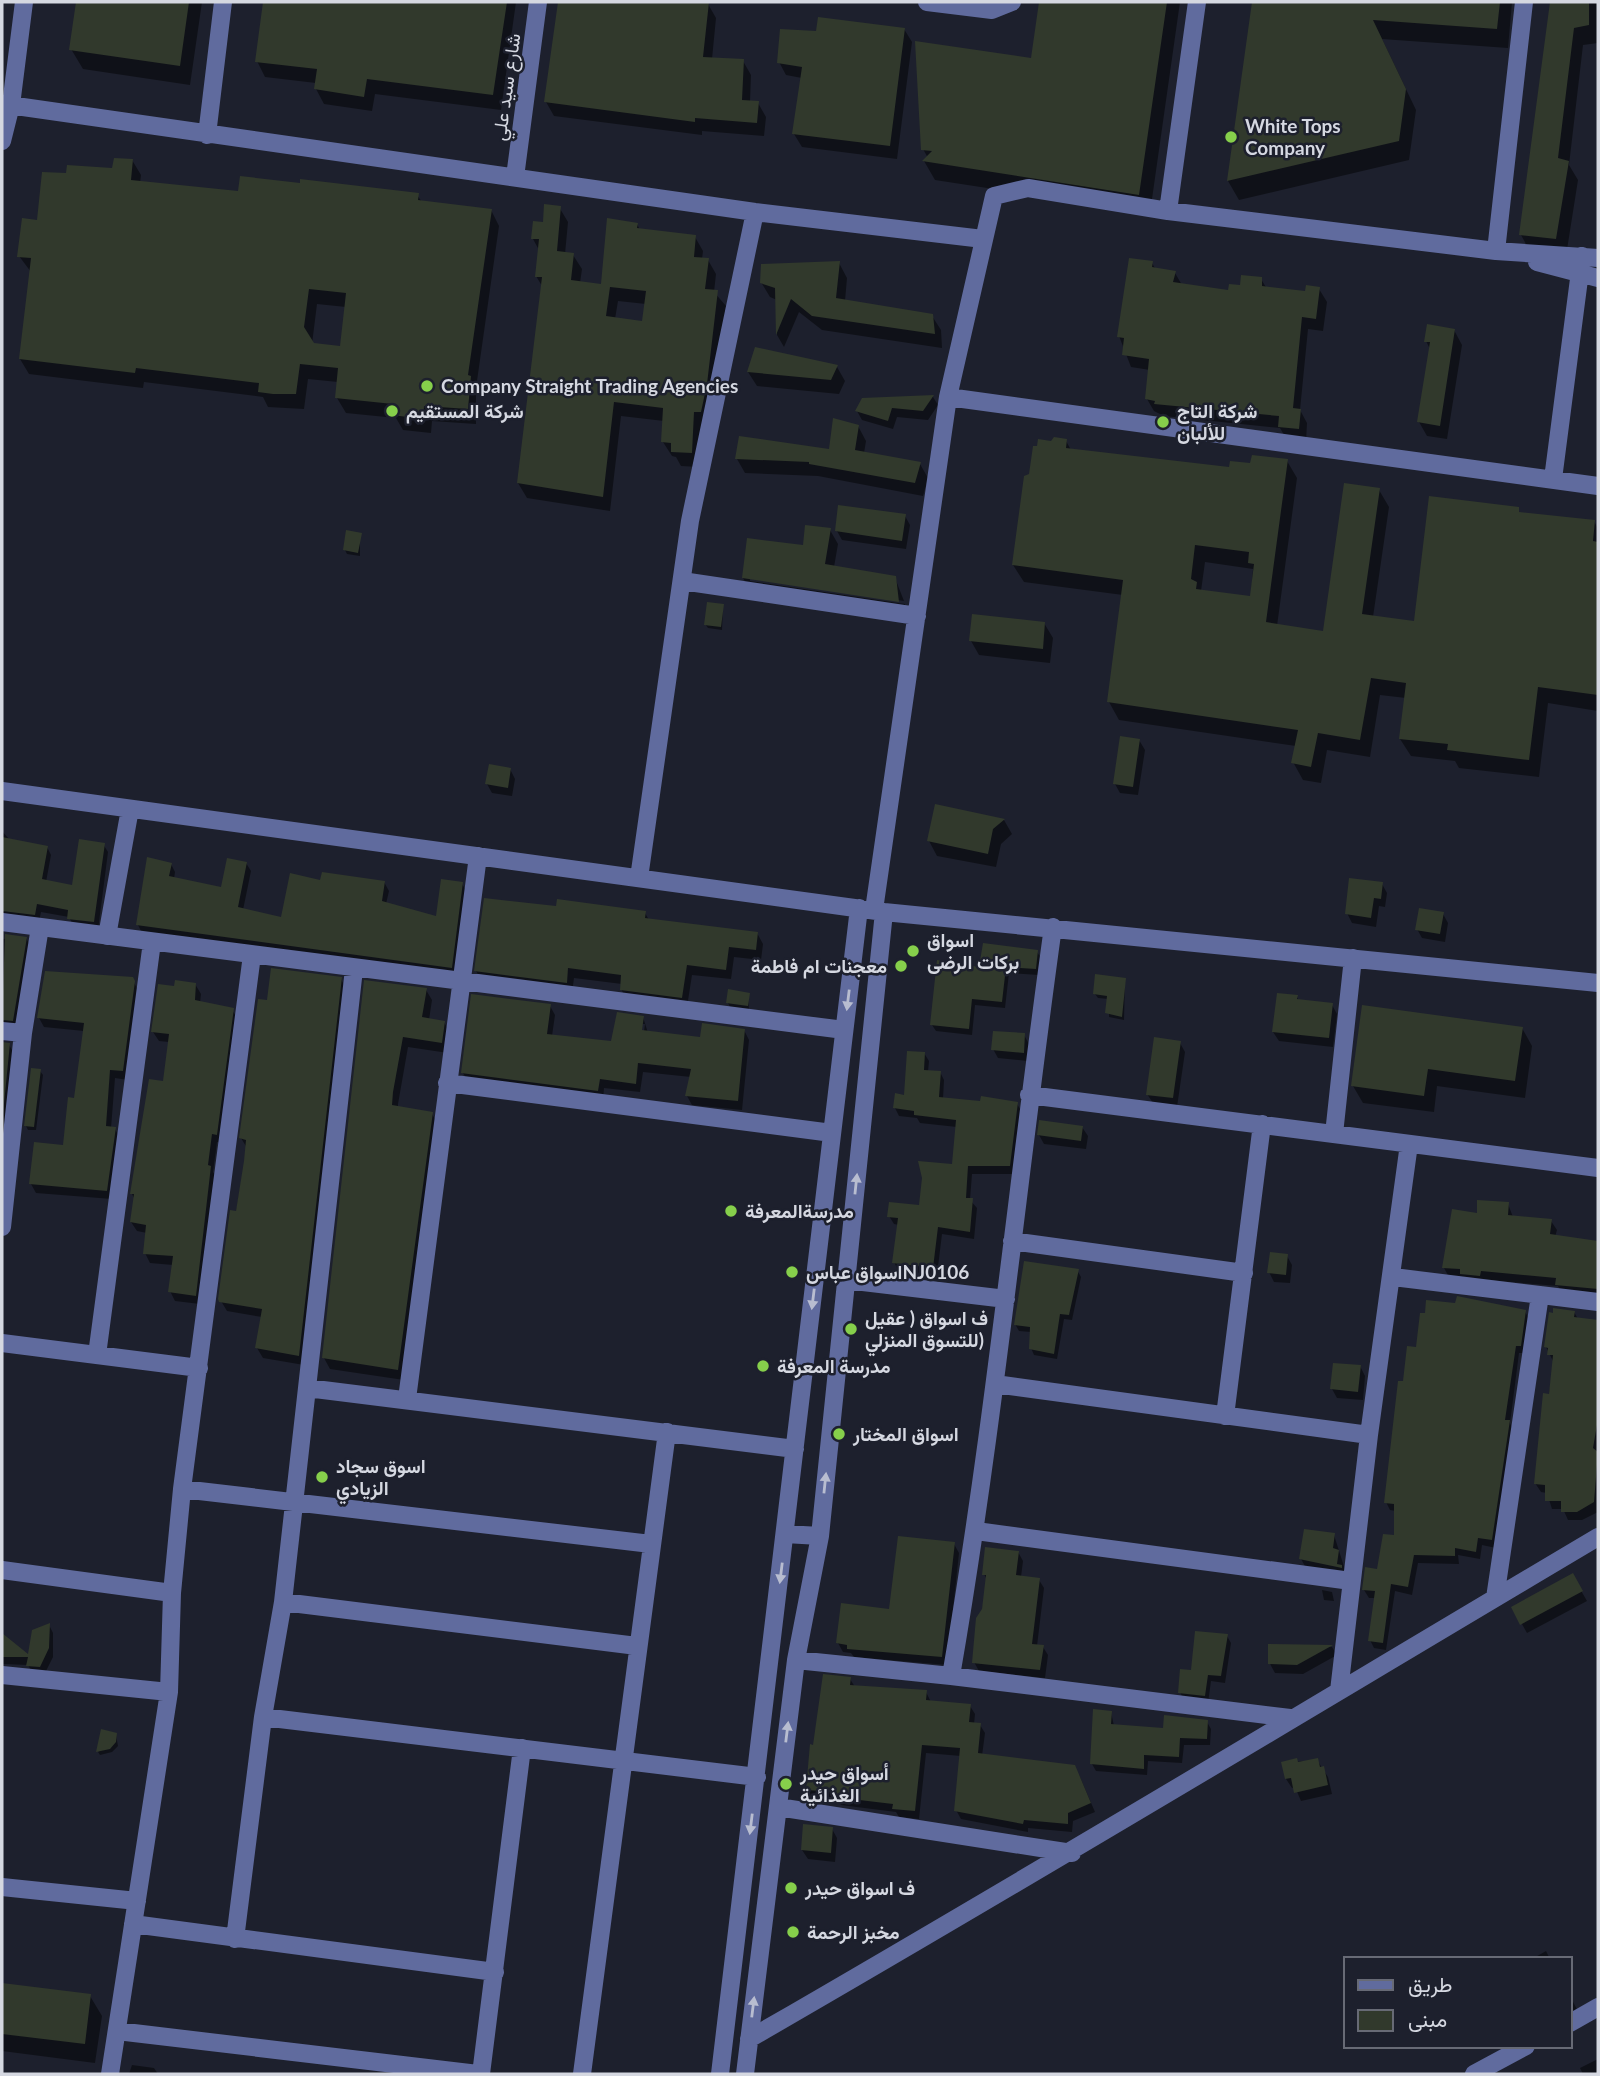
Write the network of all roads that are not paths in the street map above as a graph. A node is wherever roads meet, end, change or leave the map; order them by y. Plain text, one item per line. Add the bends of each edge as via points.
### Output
1 (23, 2) edge
2 (223, 2) edge
3 (538, 2) edge
4 (927, 2) edge
5 (1197, 2) edge
6 (1524, 2) edge
7 (1012, 3) edge
8 (6, 105) edge
9 (207, 135) junction
10 (2, 141) edge
11 (515, 177) junction
12 (1168, 211) junction
13 (755, 212) junction
14 (983, 239) junction
15 (1496, 251) junction
16 (1586, 262) edge
17 (1598, 278) edge
18 (948, 397) junction
19 (1553, 479) junction
20 (1598, 485) edge
21 (682, 581) junction
22 (917, 616) junction
23 (2, 792) edge
24 (130, 809) junction
25 (478, 856) junction
26 (639, 878) junction
27 (873, 910) junction
28 (2, 922) edge
29 (40, 927) junction
30 (1053, 927) junction
31 (107, 936) junction
32 (152, 942) junction
33 (252, 955) junction
34 (1353, 958) junction
35 (354, 969) junction
36 (460, 983) junction
37 (1598, 983) edge
38 (845, 1030) junction
39 (2, 1031) edge
40 (23, 1033) junction
41 (447, 1083) junction
42 (1029, 1095) junction
43 (1262, 1124) junction
44 (832, 1133) junction
45 (1334, 1134) junction
46 (7, 1140) edge
47 (1409, 1144) junction
48 (1598, 1168) edge
49 (2, 1227) edge
50 (1012, 1241) junction
51 (1244, 1273) junction
52 (1393, 1277) junction
53 (846, 1280) junction
54 (1540, 1295) junction
55 (1006, 1300) junction
56 (1598, 1302) edge
57 (2, 1343) edge
58 (97, 1355) junction
59 (199, 1368) junction
60 (995, 1384) junction
61 (307, 1388) junction
62 (407, 1399) junction
63 (1224, 1416) junction
64 (667, 1432) junction
65 (1369, 1434) junction
66 (795, 1449) junction
67 (182, 1489) junction
68 (294, 1502) junction
69 (976, 1531) junction
70 (785, 1534) junction
71 (820, 1536) junction
72 (1598, 1536) edge
73 (651, 1544) junction
74 (2, 1570) edge
75 (1351, 1581) junction
76 (172, 1593) junction
77 (1495, 1598) junction
78 (283, 1602) junction
79 (637, 1646) junction
80 (796, 1660) junction
81 (2, 1675) edge
82 (951, 1676) junction
83 (1339, 1691) junction
84 (169, 1692) junction
85 (263, 1717) junction
86 (1290, 1718) junction
87 (522, 1748) junction
88 (625, 1760) junction
89 (757, 1777) junction
90 (778, 1807) junction
91 (1072, 1853) junction
92 (2, 1887) edge
93 (137, 1901) junction
94 (133, 1924) junction
95 (235, 1939) junction
96 (495, 1972) junction
97 (1598, 2007) edge
98 (1572, 2021) edge
99 (117, 2031) junction
100 (749, 2039) junction
101 (1522, 2048) edge
102 (110, 2074) edge
103 (480, 2074) edge
104 (582, 2074) edge
105 (720, 2074) edge
106 (745, 2074) edge
107 (1474, 2074) edge

1 - 8 street
2 - 9 street
3 - 11 street, شارع سيد علي
4 - 7 street via 992,10
5 - 12 street
6 - 15 street
8 - 9 street
8 - 10 street
9 - 11 street
11 - 13 street
12 - 14 street via 1028,188 994,196
12 - 15 street
13 - 14 street
13 - 21 street
14 - 18 street
15 - 16 street
16 - 17 street
16 - 19 street
18 - 19 street
18 - 22 street
19 - 20 street
21 - 22 street
21 - 26 street
22 - 27 street
23 - 24 street
24 - 25 street
24 - 31 street
25 - 26 street
25 - 36 street
26 - 27 street
27 - 30 street
27 -> 38 street
53 -> 27 street
28 - 29 street
29 - 31 street
29 - 40 street
30 - 34 street
30 - 42 street
31 - 32 street
32 - 33 street
32 - 58 street
33 - 35 street
33 - 59 street
34 - 37 street
34 - 45 street
35 - 36 street
35 - 61 street
36 - 38 street
36 - 41 street
38 - 44 street
39 - 40 street
40 - 46 street
41 - 44 street
41 - 62 street
42 - 43 street
42 - 50 street
43 - 45 street
43 - 51 street
44 -> 66 street
45 - 47 street
46 - 49 street
47 - 48 street
47 - 52 street
50 - 51 street
50 - 55 street
51 - 63 street
52 - 54 street
52 - 65 street
53 - 55 street
71 -> 53 street
54 - 56 street
54 - 77 street
55 - 60 street
57 - 58 street
58 - 59 street
59 - 67 street
60 - 63 street
60 - 69 street
61 - 62 street
61 - 68 street
62 - 64 street
63 - 65 street
64 - 66 street
64 - 73 street
65 - 75 street
66 - 70 street
67 - 68 street
67 - 76 street
68 - 73 street
68 - 78 street
69 - 75 street
69 - 82 street
70 - 71 street
70 -> 89 street
71 - 80 street
72 - 77 street
73 - 79 street
74 - 76 street
75 - 83 street
76 - 84 street
77 - 83 street
78 - 79 street
78 - 85 street
79 - 88 street
80 - 82 street
90 -> 80 street
81 - 84 street
82 - 86 street
83 - 86 street
84 - 93 street
85 - 87 street
85 - 95 street
86 - 91 street
87 - 88 street
87 - 96 street
88 - 89 street
88 - 104 street
89 -> 105 street
90 - 91 street
100 -> 90 street
91 - 100 street
92 - 93 street
93 - 94 street
94 - 95 street
94 - 99 street
95 - 96 street
96 - 103 street
97 - 98 street
99 - 102 street
99 - 103 street
100 - 106 street
101 - 107 street

